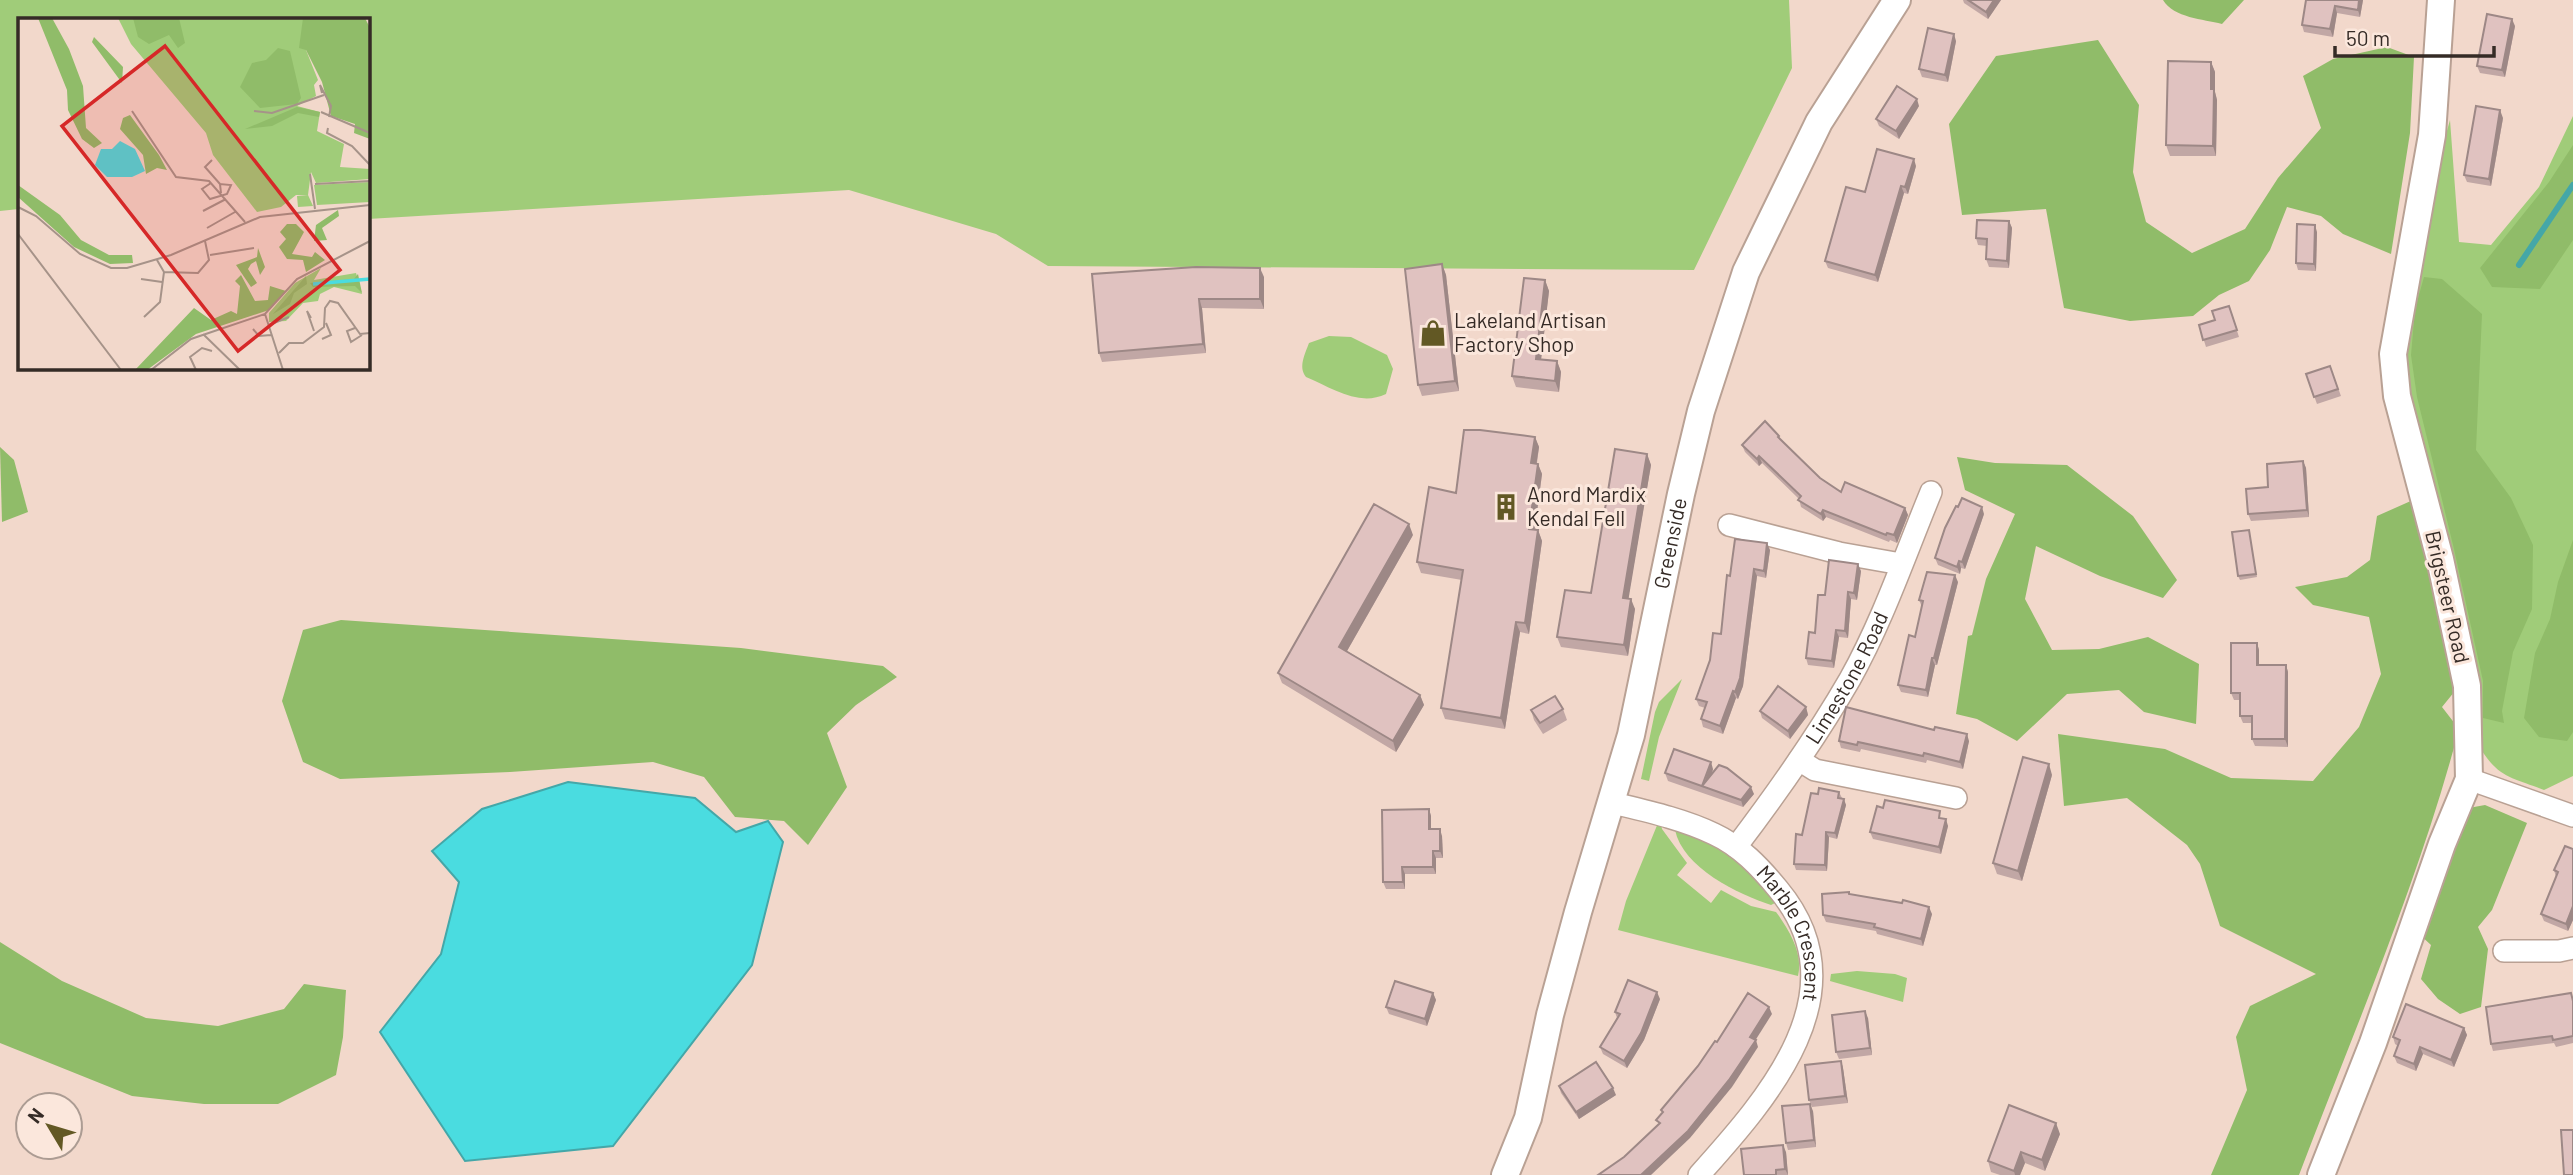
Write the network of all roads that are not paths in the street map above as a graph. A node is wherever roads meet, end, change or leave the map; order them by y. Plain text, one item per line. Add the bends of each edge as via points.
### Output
1 (1897, 0) edge
2 (2441, 0) edge
3 (1931, 492) dead end
4 (1729, 525) dead end
5 (1901, 564) junction
6 (1799, 760) junction
7 (2469, 779) junction
8 (1956, 798) dead end
9 (1612, 803) junction
10 (2570, 809) edge
11 (1737, 847) junction
12 (2573, 947) edge
13 (2504, 951) dead end
14 (1505, 1175) edge
15 (1699, 1175) edge
16 (2321, 1175) edge

1 - 9 street, Greenside via 1819,121 1746,272 1701,411 1634,723
2 - 7 street, Brigsteer Road via 2432,135 2393,354 2397,396 2468,686
3 - 5 street, Limestone Road
4 - 5 street
5 - 6 street, Limestone Road via 1851,677
6 - 8 street via 1815,770
6 - 11 street, Limestone Road
7 - 10 street
7 - 16 street, Brigsteer Road
9 - 11 street, Marble Crescent via 1714,833
9 - 14 street, Greenside via 1550,1015 1528,1118
11 - 15 street, Marble Crescent via 1769,877 1798,918 1812,965 1810,995 1804,1025 1790,1055 1734,1135
12 - 13 street

